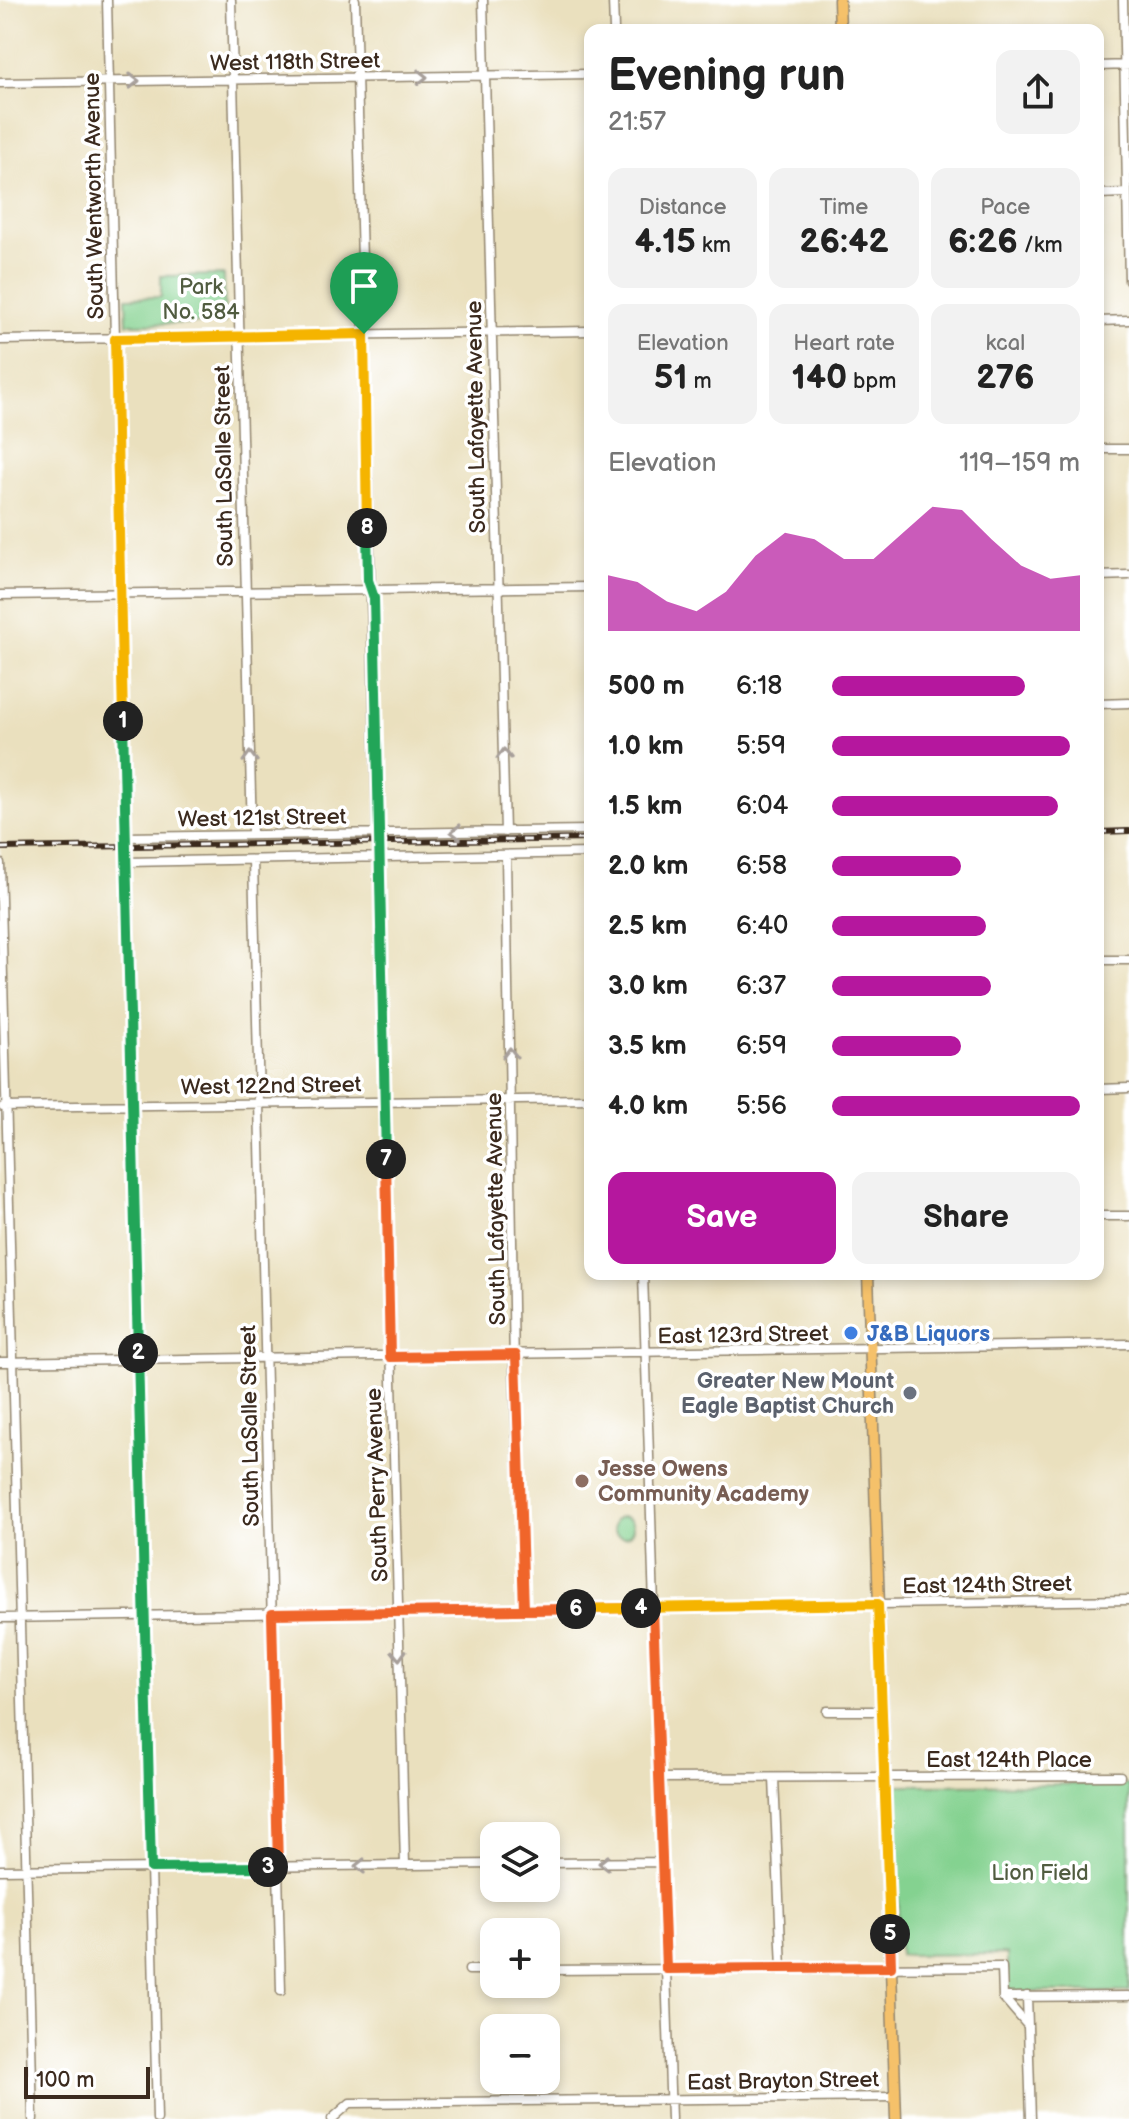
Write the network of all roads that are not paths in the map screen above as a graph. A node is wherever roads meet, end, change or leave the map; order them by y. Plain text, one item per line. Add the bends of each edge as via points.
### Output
1 (107, 0) edge
2 (231, 0) edge
3 (355, 0) edge
4 (483, 0) edge
5 (613, 0) edge
6 (839, 0) edge
7 (1123, 0) edge
8 (614, 24) edge
9 (840, 24) edge
10 (1127, 65) edge
11 (1104, 66) edge
12 (584, 74) edge
13 (485, 76) junction
14 (357, 78) junction
15 (233, 80) junction
16 (109, 82) junction
17 (0, 83) edge
18 (1127, 193) edge
19 (1104, 194) edge
20 (1129, 281) edge
21 (1129, 320) edge
22 (1104, 321) edge
23 (584, 331) edge
24 (491, 332) junction
25 (364, 334) junction
26 (239, 337) junction
27 (115, 339) junction
28 (0, 340) edge
29 (1104, 449) edge
30 (1129, 449) edge
31 (1129, 575) edge
32 (1104, 576) edge
33 (584, 587) edge
34 (498, 588) junction
35 (371, 590) junction
36 (245, 592) junction
37 (120, 593) junction
38 (0, 595) edge
39 (1129, 703) edge
40 (1104, 704) edge
41 (584, 830) edge
42 (505, 832) junction
43 (379, 833) junction
44 (252, 835) junction
45 (126, 837) junction
46 (584, 853) edge
47 (506, 855) junction
48 (379, 857) junction
49 (253, 860) junction
50 (127, 862) junction
51 (0, 863) edge
52 (1104, 960) edge
53 (1129, 960) edge
54 (1129, 1088) edge
55 (1104, 1089) edge
56 (584, 1099) edge
57 (511, 1100) junction
58 (385, 1101) junction
59 (259, 1103) junction
60 (132, 1105) junction
61 (3, 1107) edge
62 (1104, 1216) edge
63 (1129, 1216) edge
64 (643, 1280) edge
65 (868, 1280) edge
66 (1129, 1344) edge
67 (869, 1350) junction
68 (645, 1353) junction
69 (516, 1355) junction
70 (390, 1357) junction
71 (265, 1358) junction
72 (138, 1360) junction
73 (0, 1362) edge
74 (10, 1362) junction
75 (1129, 1600) edge
76 (878, 1604) junction
77 (653, 1608) junction
78 (524, 1610) junction
79 (398, 1612) junction
80 (272, 1614) junction
81 (145, 1616) junction
82 (17, 1617) junction
83 (0, 1618) edge
84 (827, 1711) dead end
85 (883, 1711) junction
86 (1120, 1776) dead end
87 (885, 1777) junction
88 (659, 1778) junction
89 (774, 1778) junction
90 (662, 1862) junction
91 (560, 1863) edge
92 (480, 1864) edge
93 (405, 1865) junction
94 (278, 1867) junction
95 (151, 1868) junction
96 (26, 1869) junction
97 (0, 1870) edge
98 (891, 1967) junction
99 (666, 1969) junction
100 (782, 1969) junction
101 (469, 1970) dead end
102 (480, 1970) edge
103 (560, 1970) edge
104 (281, 1991) dead end
105 (1027, 1996) junction
106 (1129, 1996) edge
107 (1003, 1997) junction
108 (1028, 2026) junction
109 (895, 2097) junction
110 (671, 2100) junction
111 (33, 2119) edge
112 (157, 2119) edge
113 (332, 2119) edge
114 (671, 2119) edge
115 (896, 2119) edge
116 (1031, 2119) edge

1 - 16 street, South Wentworth Avenue
2 - 15 street, South LaSalle Street
3 - 14 street, South Perry Avenue
4 - 13 street, South Lafayette Avenue
5 - 8 street
6 - 9 main road
7 - 10 street
10 - 11 street
10 - 18 street
12 - 13 street, West 118th Street
14 -> 13 street, West 118th Street
13 - 24 street, South Lafayette Avenue
14 - 15 street, West 118th Street
14 - 25 street, South Perry Avenue
16 -> 15 street, West 118th Street
15 - 26 street, South LaSalle Street
16 - 17 street, West 118th Street
16 - 27 street, South Wentworth Avenue
18 - 19 street
18 - 20 street
21 - 22 street
23 - 24 street
24 - 25 street
24 - 34 street, South Lafayette Avenue
25 - 26 street
25 - 35 street, South Perry Avenue
26 - 27 street
26 - 36 street, South LaSalle Street
27 - 28 street
27 - 37 street, South Wentworth Avenue
29 - 30 street
31 - 32 street
33 - 34 street
34 - 35 street
42 -> 34 street, South Lafayette Avenue
35 - 36 street
35 - 43 street, South Perry Avenue
36 - 37 street
44 -> 36 street, South LaSalle Street
37 - 38 street
37 - 45 street, South Wentworth Avenue
39 - 40 street
41 - 42 street, West 121st Street
42 -> 43 street, West 121st Street
43 - 44 street, West 121st Street
43 - 48 street, South Perry Avenue
44 - 45 street, West 121st Street
45 - 50 street, South Wentworth Avenue
46 - 47 street, West 121st Street
47 - 48 street, West 121st Street
57 -> 47 street, South Lafayette Avenue
48 - 49 street, West 121st Street
48 - 58 street, South Perry Avenue
49 - 50 street, West 121st Street
49 - 59 street, South LaSalle Street
50 - 60 street, South Wentworth Avenue
51 - 61 street
52 - 53 street
54 - 55 street
56 - 57 street, West 122nd Street
57 - 58 street, West 122nd Street
57 - 69 street, South Lafayette Avenue
58 - 59 street, West 122nd Street
58 - 70 street, South Perry Avenue
59 - 60 street, West 122nd Street
59 - 71 street, South LaSalle Street
60 - 61 street, West 122nd Street
60 - 72 street, South Wentworth Avenue
61 - 74 street
62 - 63 street
64 - 68 street
65 - 67 main road
66 - 67 street, East 123rd Street
67 - 68 street, East 123rd Street
67 - 76 main road
68 - 69 street, East 123rd Street
68 - 77 street
69 - 70 street, East 123rd Street
69 - 78 street, South Lafayette Avenue
70 - 71 street, East 123rd Street
70 - 79 street, South Perry Avenue
71 - 72 street, East 123rd Street
71 - 80 street, South LaSalle Street
72 - 74 street, East 123rd Street
72 - 81 street, South Wentworth Avenue
73 - 74 street, East 123rd Street
74 - 82 street
75 - 76 street, East 124th Street
76 - 77 street, East 124th Street
76 - 85 main road
77 - 78 street, East 124th Street
77 - 88 street
78 - 79 street, East 124th Street
79 - 80 street, East 124th Street
79 -> 93 street, South Perry Avenue
80 - 81 street, East 124th Street
80 - 94 street, South LaSalle Street
81 - 82 street, East 124th Street
81 - 95 street, South Wentworth Avenue
82 - 83 street, East 124th Street
82 - 96 street
84 - 85 street
85 - 87 main road
86 - 87 street, East 124th Place
87 - 89 street, East 124th Place
87 - 98 main road
88 - 89 street, East 124th Place
88 - 90 street
89 - 100 street
90 -> 91 street
90 - 99 street
92 - 93 street
93 -> 94 street
94 - 95 street
94 - 104 street, South LaSalle Street
95 - 96 street
95 - 112 street, South Wentworth Avenue
96 - 97 street
96 - 111 street
98 - 100 street
98 - 107 street via 1002,1967
98 - 109 main road
99 - 100 street
99 - 103 street
99 - 110 street
101 - 102 street
105 - 106 street
105 - 107 street
105 - 108 street
107 - 108 street
108 - 116 street
109 - 110 street, East Brayton Street
109 - 115 main road
110 - 113 street, East Brayton Street via 350,2103
110 - 114 street

